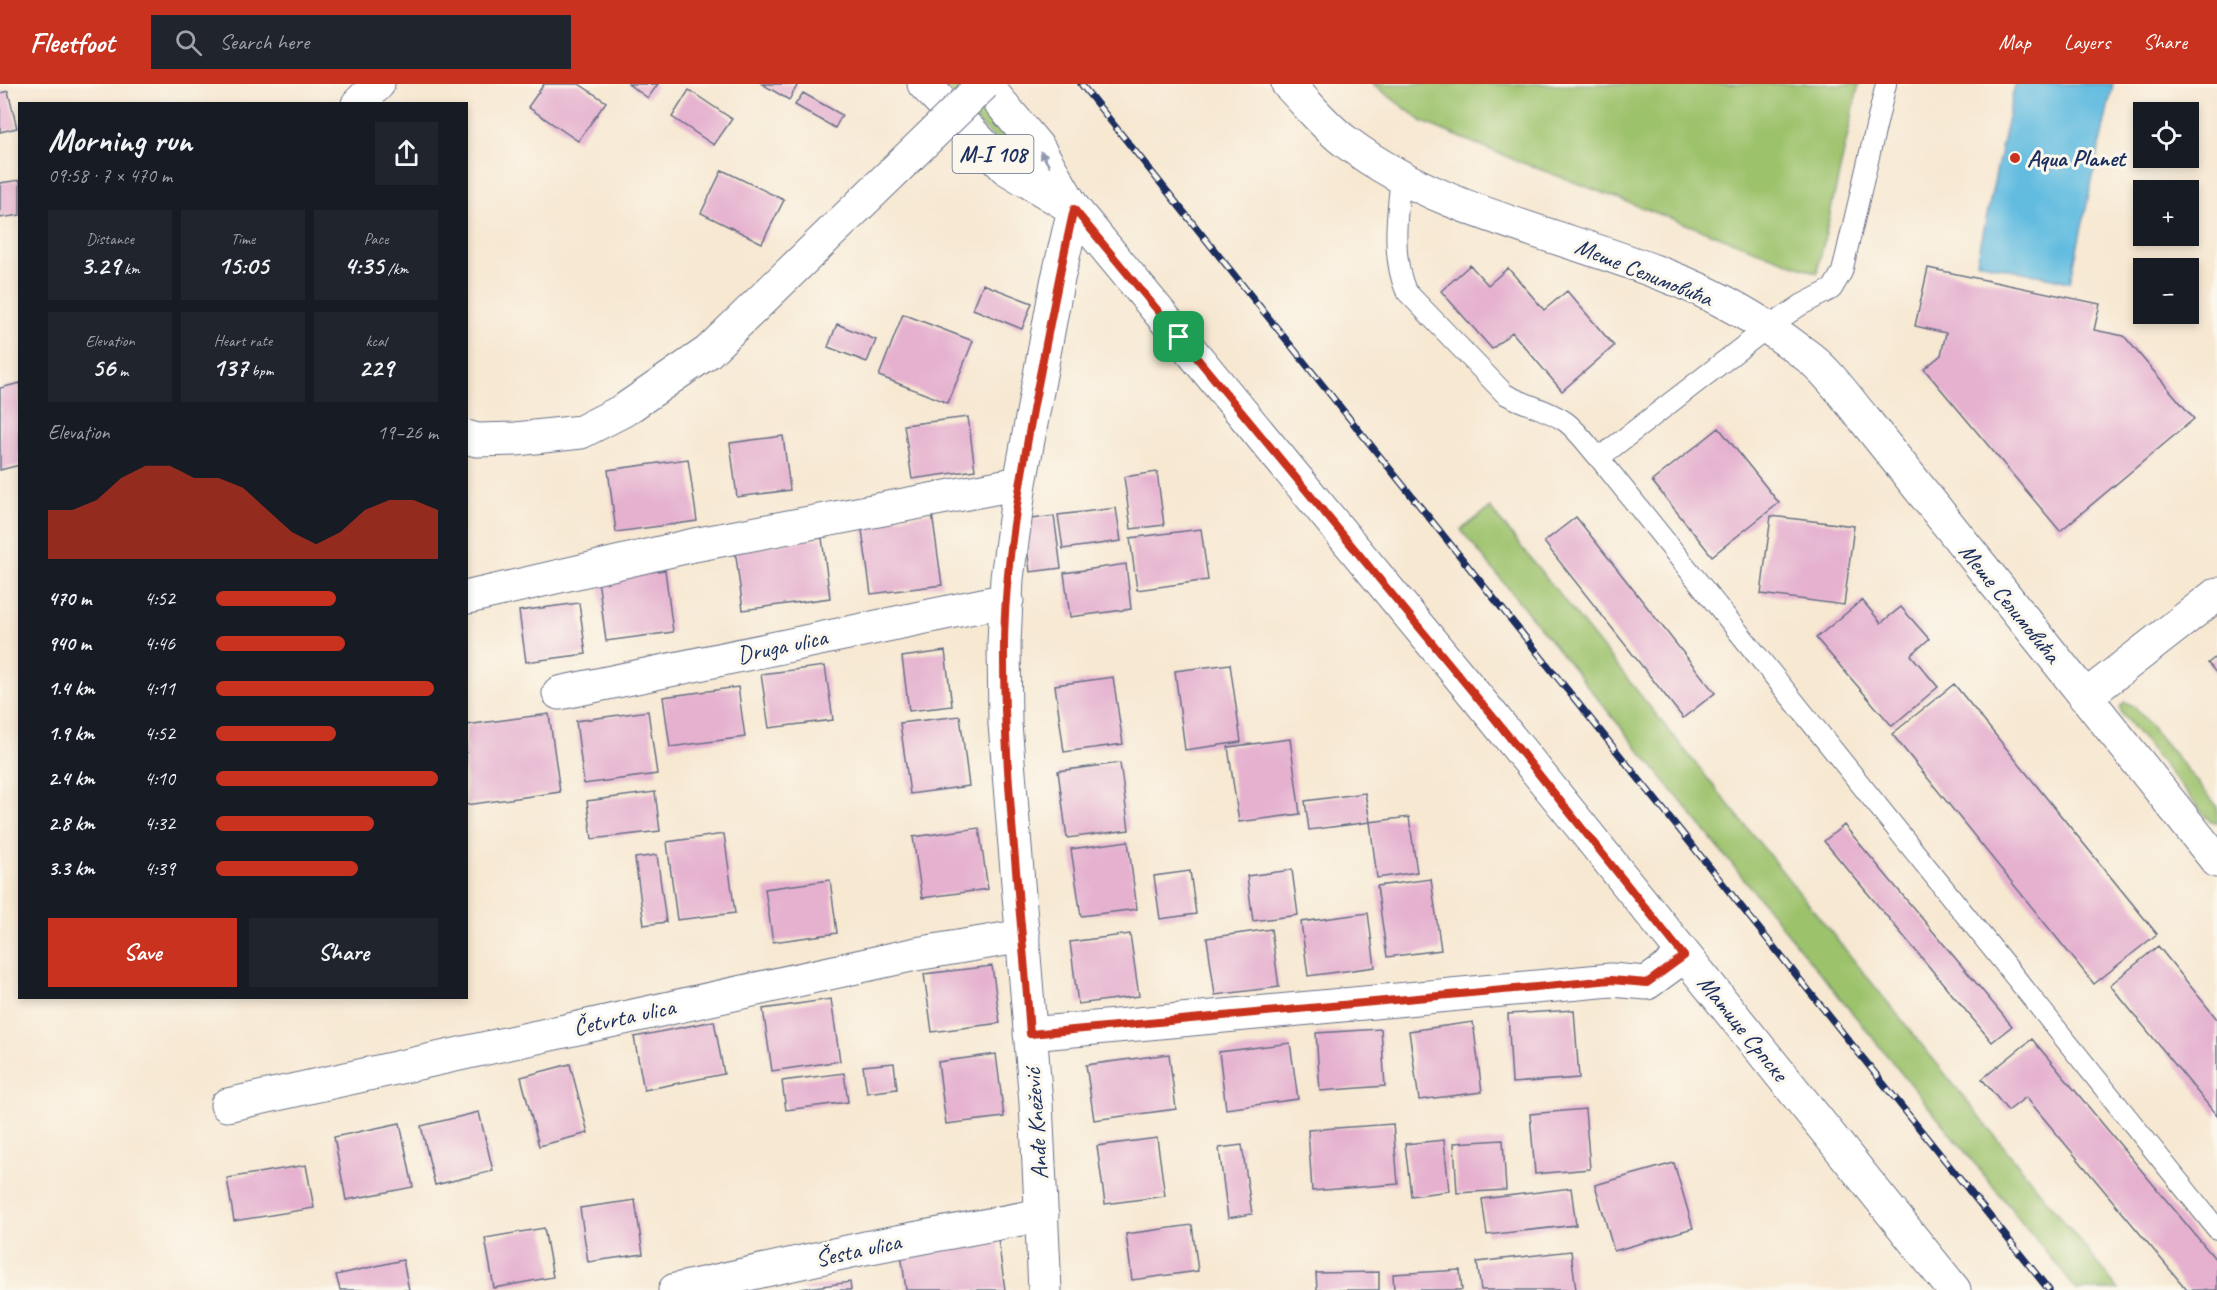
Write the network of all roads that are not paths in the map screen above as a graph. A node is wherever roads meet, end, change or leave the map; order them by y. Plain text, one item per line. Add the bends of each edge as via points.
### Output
1 (378, 84) edge
2 (924, 84) edge
3 (985, 84) edge
4 (1288, 84) edge
5 (1886, 84) edge
6 (360, 102) edge
7 (1401, 177) junction
8 (1074, 209) junction
9 (1767, 328) junction
10 (468, 438) edge
11 (1599, 458) junction
12 (1020, 483) junction
13 (2217, 594) edge
14 (469, 597) dead end
15 (1006, 600) junction
16 (559, 693) dead end
17 (2085, 697) junction
18 (2215, 856) edge
19 (1023, 936) junction
20 (1684, 956) junction
21 (1030, 1034) junction
22 (227, 1105) dead end
23 (1042, 1215) junction
24 (2217, 1229) edge
25 (675, 1290) edge
26 (1045, 1290) edge
27 (1954, 1290) edge

1 - 6 street
2 - 8 street, M-I 108 via 1006,168
8 -> 3 street, M-I 108 via 1039,149
3 - 10 street, bridge via 708,352 624,411 581,432 516,439
4 - 7 street, Меше Селимовића via 1345,141
5 - 9 lane via 1842,272 1832,289
7 - 9 street, Меше Селимовића via 1486,214 1674,278
7 - 11 lane via 1397,260 1406,291 1505,394 1568,423
8 - 12 street, Anđe Knežević
8 - 20 street, Матице Српске / M-I 108 via 1494,718
9 - 11 lane
9 - 17 street, Меше Селимовића via 1828,376
11 - 24 lane
12 - 14 street via 694,545
12 - 15 street, Anđe Knežević
13 - 17 street
15 - 16 street, Druga ulica
15 - 19 street, Anđe Knežević via 1005,724
17 - 18 street, Меше Селимовића
19 - 21 street, Anđe Knežević
19 - 22 street, Četvrta ulica via 916,954
20 - 21 street via 1647,983 1611,980
20 - 27 street, Матице Српске / M-I 108
21 - 23 street, Anđe Knežević
23 - 25 street, Šesta ulica via 864,1248
23 - 26 street, Anđe Knežević

